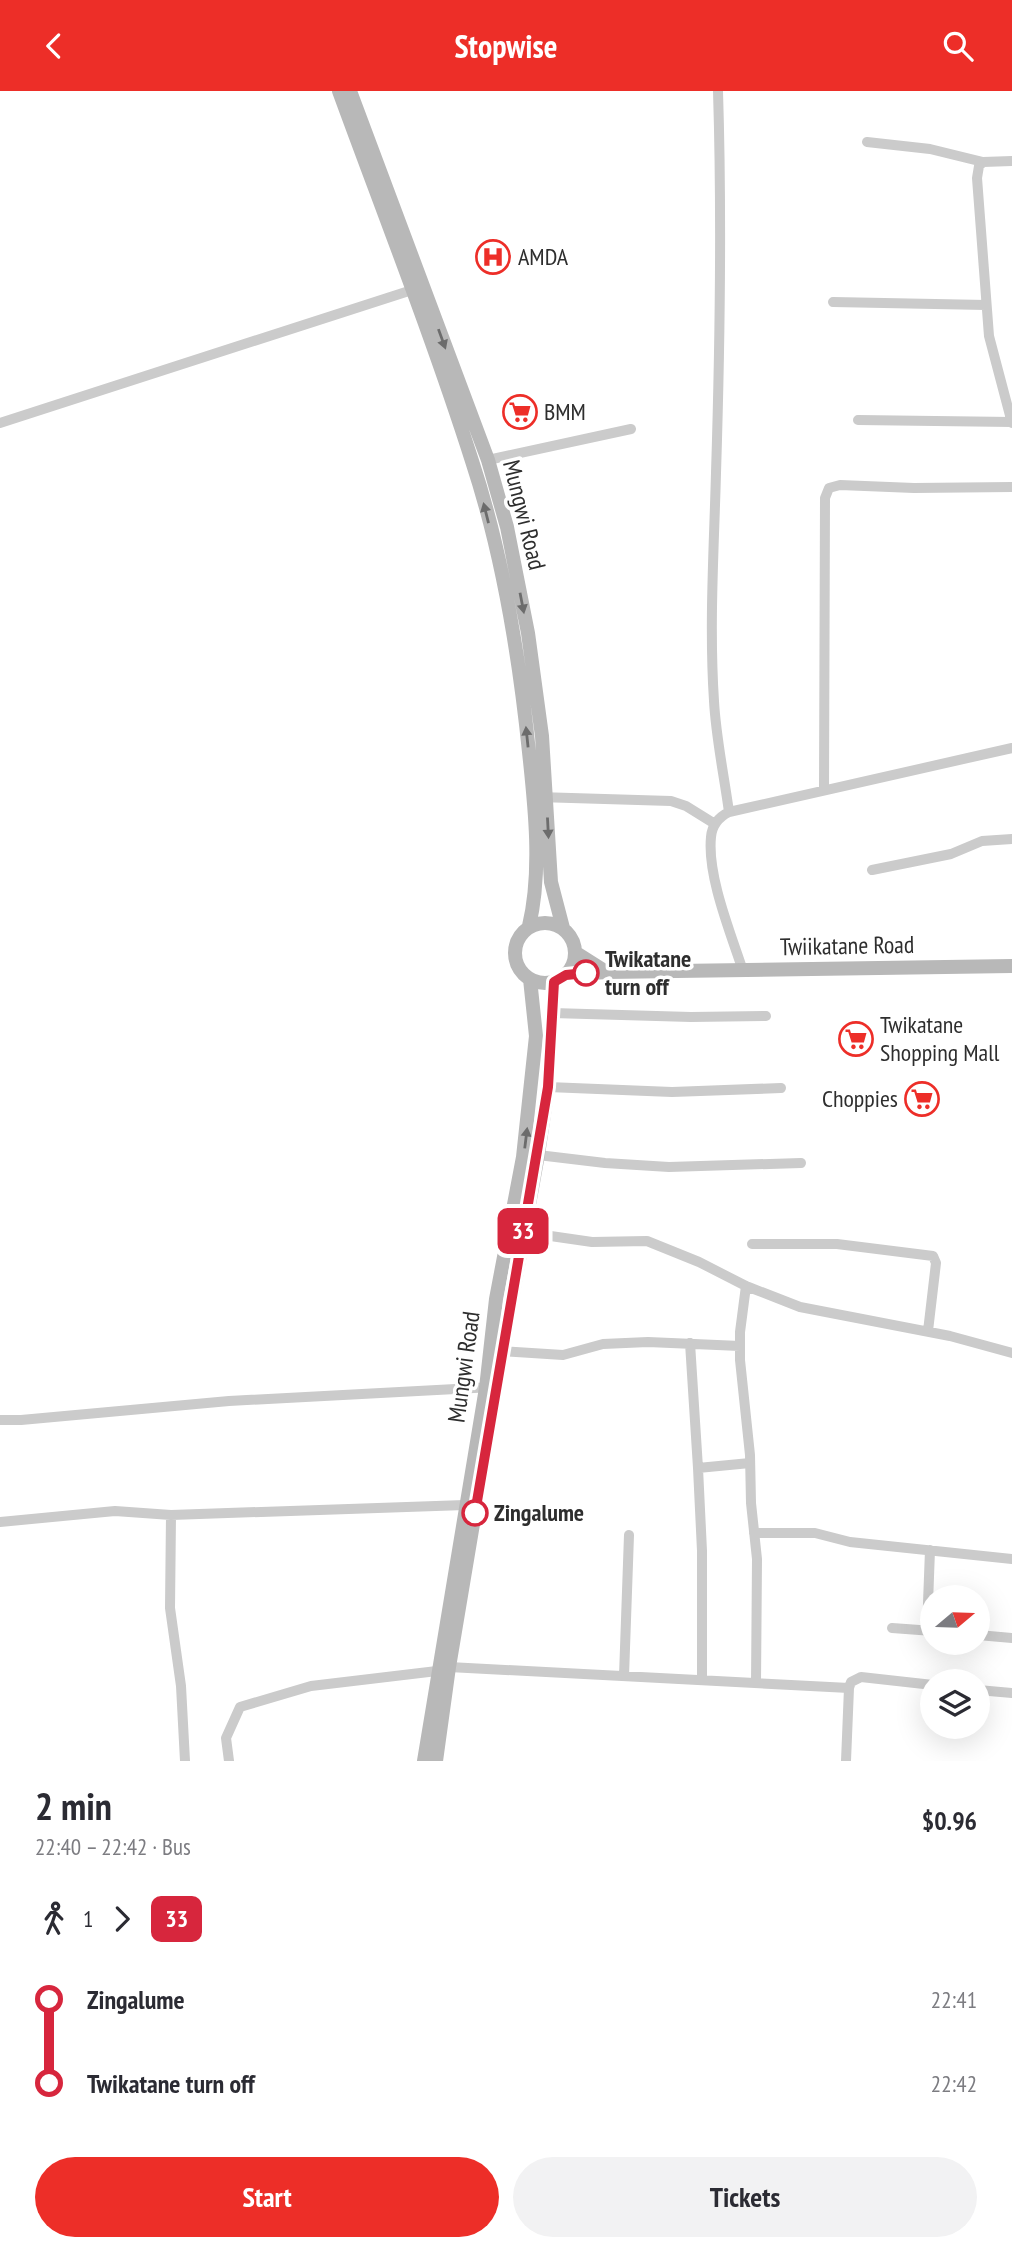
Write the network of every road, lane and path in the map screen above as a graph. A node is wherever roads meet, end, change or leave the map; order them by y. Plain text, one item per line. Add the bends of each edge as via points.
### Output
1 (339, 91) edge
2 (350, 91) edge
3 (718, 91) edge
4 (867, 142) dead end
5 (1012, 161) edge
6 (983, 162) junction
7 (412, 290) junction
8 (834, 302) dead end
9 (986, 305) junction
10 (858, 420) dead end
11 (1012, 422) edge
12 (0, 423) edge
13 (631, 429) dead end
14 (488, 460) junction
15 (1012, 487) edge
16 (1012, 748) edge
17 (824, 790) junction
18 (540, 797) junction
19 (729, 812) junction
20 (715, 824) junction
21 (1012, 839) edge
22 (872, 870) dead end
23 (529, 926) junction
24 (563, 928) junction
25 (576, 953) junction
26 (1012, 966) edge
27 (743, 971) junction
28 (606, 972) junction
29 (560, 978) junction
30 (530, 979) junction
31 (552, 1013) junction
32 (766, 1016) dead end
33 (548, 1087) junction
34 (781, 1088) dead end
35 (538, 1155) junction
36 (801, 1163) dead end
37 (523, 1231) junction
38 (752, 1244) dead end
39 (746, 1286) junction
40 (928, 1331) junction
41 (690, 1343) junction
42 (740, 1346) junction
43 (502, 1351) junction
44 (1012, 1353) edge
45 (491, 1387) junction
46 (0, 1420) edge
47 (750, 1463) junction
48 (698, 1468) junction
49 (465, 1506) junction
50 (171, 1515) junction
51 (0, 1522) edge
52 (754, 1533) junction
53 (629, 1535) dead end
54 (930, 1550) junction
55 (1012, 1559) edge
56 (930, 1585) edge
57 (892, 1628) dead end
58 (920, 1629) edge
59 (990, 1636) edge
60 (1012, 1639) edge
61 (443, 1669) junction
62 (624, 1676) junction
63 (702, 1680) junction
64 (756, 1683) junction
65 (920, 1684) edge
66 (849, 1688) junction
67 (990, 1690) edge
68 (1012, 1693) edge
69 (185, 1761) edge
70 (229, 1761) edge
71 (424, 1761) edge
72 (436, 1761) edge
73 (846, 1761) edge

1 - 7 main road, Mungwi Road
2 -> 14 main road, Mungwi Road
3 - 19 street via 721,176 712,658
4 - 6 street via 930,149
5 - 6 street
6 - 9 street via 977,187
7 - 12 street
18 -> 7 main road, Mungwi Road via 496,552 473,463
8 - 9 street
9 - 11 street via 989,336
10 - 11 street
13 - 14 street
14 -> 18 main road, Mungwi Road via 528,633 542,736
15 - 17 street via 829,488 825,498
16 - 17 street
17 - 19 street
18 - 20 street via 671,801
18 - 23 main road, Mungwi Road
18 -> 24 main road, Mungwi Road via 551,882
19 - 20 street
20 - 27 street via 711,850 718,891
21 - 22 street via 982,841 941,857
23 - 24 main road via 546,922
23 - 30 main road via 521,933 514,953 516,963
24 - 25 main road
25 - 28 main road
25 - 29 main road
26 - 27 main road, Twiikatane Road
27 - 28 main road, Twiikatane Road
28 - 29 main road, Twiikatane Road
29 - 30 main road via 546,983
29 - 31 main road, Mungwi Road
45 -> 30 main road, Mungwi Road via 496,1299 532,1083 536,1036
31 - 32 street
31 - 33 main road, Mungwi Road
33 - 34 street via 672,1093
33 - 35 main road, Mungwi Road
35 - 36 street via 669,1167
35 - 37 main road, Mungwi Road
37 - 39 street via 592,1242 647,1241
37 - 43 main road, Mungwi Road
38 - 40 street via 837,1244 933,1257
39 - 40 street via 800,1307
39 - 42 street
40 - 44 street
41 - 42 street
41 - 43 street via 603,1345 563,1355
41 - 48 street
42 - 47 street
43 - 45 main road, Mungwi Road
45 - 46 street via 229,1401
45 - 49 main road, Mungwi Road
45 - 61 main road, Mungwi Road
47 - 48 street
47 - 52 street
48 - 63 street
49 - 50 street
49 - 61 main road, Mungwi Road
50 - 51 street via 115,1511
50 - 69 street via 170,1608
52 - 54 street via 815,1533 850,1542
52 - 64 street
53 - 62 street
54 - 55 street
54 - 56 street
57 - 58 street
59 - 60 street
61 - 62 street
61 - 70 street via 311,1686 240,1707 226,1738
61 - 71 main road, Mungwi Road
61 - 72 main road, Mungwi Road
62 - 63 street
63 - 64 street
64 - 66 street
65 - 66 street via 861,1677
66 - 73 street
67 - 68 street

